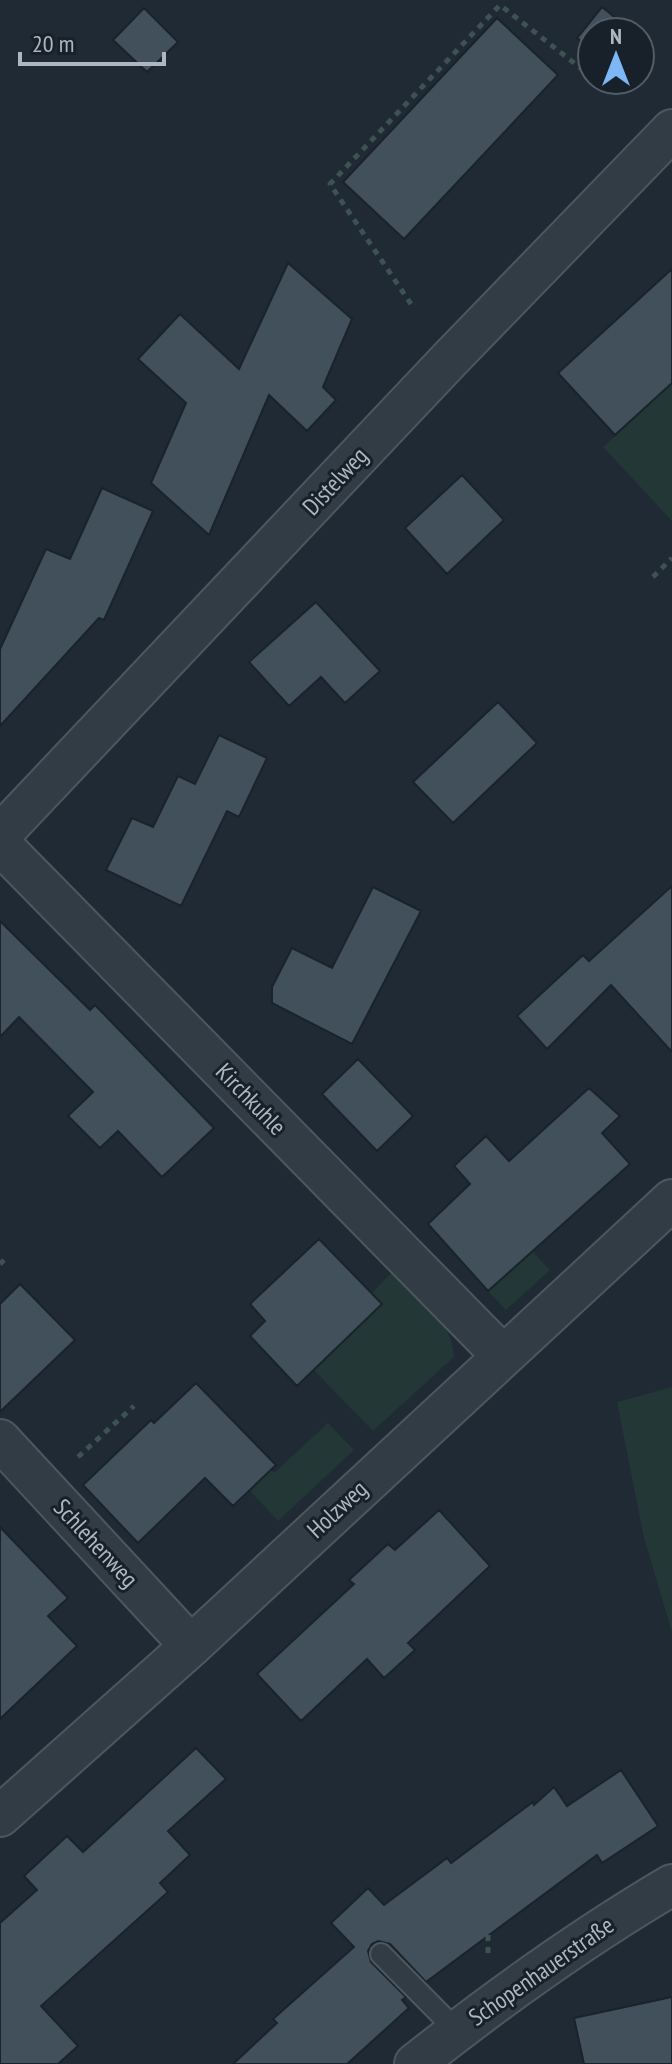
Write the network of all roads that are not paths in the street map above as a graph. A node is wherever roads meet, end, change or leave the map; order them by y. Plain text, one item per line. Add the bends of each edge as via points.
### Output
1 (672, 130) edge
2 (0, 835) edge
3 (0, 844) edge
4 (672, 1200) edge
5 (502, 1355) junction
6 (0, 1440) edge
7 (191, 1646) junction
8 (0, 1816) edge
9 (672, 1885) edge
10 (381, 1954) dead end
11 (457, 2031) junction
12 (415, 2064) edge

1 - 2 street, Distelweg
3 - 5 street, Kirchkuhle
4 - 5 street, Holzweg
5 - 7 street, Holzweg
6 - 7 street, Schlehenweg
7 - 8 street, Holzweg
9 - 11 street, Schopenhauerstraße
10 - 11 lane
11 - 12 street, Schopenhauerstraße

